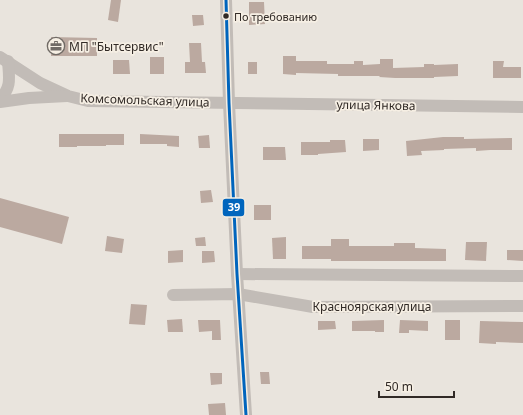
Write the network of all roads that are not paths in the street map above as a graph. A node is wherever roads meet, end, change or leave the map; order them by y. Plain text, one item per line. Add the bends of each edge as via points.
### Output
1 (226, 0) edge
2 (4, 59) edge
3 (68, 96) junction
4 (0, 100) edge
5 (229, 103) junction
6 (523, 107) edge
7 (237, 274) junction
8 (523, 276) edge
9 (238, 294) junction
10 (173, 295) dead end
11 (523, 306) edge
12 (246, 415) edge

1 - 5 street
2 - 3 street, Комсомольская улица via 40,83
2 - 4 street via 9,83 6,93
3 - 4 street
3 - 5 street, Комсомольская улица via 88,101
5 - 6 street, улица Янкова
5 - 7 street
7 - 8 street
7 - 9 street
9 - 10 street, Красноярская улица
9 - 11 street, Красноярская улица via 313,307
9 - 12 street

